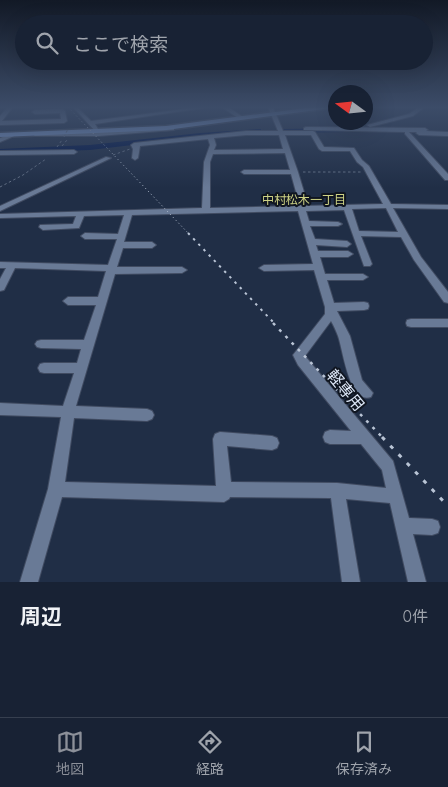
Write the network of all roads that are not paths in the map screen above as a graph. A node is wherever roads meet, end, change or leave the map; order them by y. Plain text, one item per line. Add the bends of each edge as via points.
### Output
1 (18, 134) edge
2 (21, 134) edge
3 (236, 134) edge
4 (281, 134) edge
5 (314, 134) edge
6 (408, 134) edge
7 (0, 135) edge
8 (211, 137) junction
9 (0, 140) edge
10 (246, 142) dead end
11 (122, 146) dead end
12 (134, 146) junction
13 (287, 151) junction
14 (74, 152) dead end
15 (211, 152) junction
16 (248, 152) junction
17 (0, 154) edge
18 (108, 158) road end
19 (135, 158) dead end
20 (244, 172) dead end
21 (295, 172) junction
22 (448, 178) edge
23 (290, 202) junction
24 (389, 206) junction
25 (347, 207) junction
26 (448, 207) edge
27 (301, 208) junction
28 (0, 209) edge
29 (206, 210) junction
30 (233, 210) junction
31 (129, 212) junction
32 (81, 214) junction
33 (0, 216) edge
34 (306, 223) junction
35 (338, 224) dead end
36 (43, 227) dead end
37 (357, 233) junction
38 (404, 235) junction
39 (85, 236) dead end
40 (121, 241) junction
41 (312, 242) junction
42 (348, 244) dead end
43 (152, 245) dead end
44 (316, 254) junction
45 (348, 254) dead end
46 (367, 264) dead end
47 (0, 265) edge
48 (12, 266) junction
49 (318, 267) junction
50 (112, 268) junction
51 (264, 268) dead end
52 (182, 270) dead end
53 (322, 277) junction
54 (363, 277) dead end
55 (0, 288) edge
56 (448, 299) edge
57 (68, 301) dead end
58 (102, 301) junction
59 (330, 306) junction
60 (364, 306) dead end
61 (411, 323) dead end
62 (448, 323) edge
63 (41, 344) dead end
64 (88, 345) junction
65 (44, 368) dead end
66 (81, 368) junction
67 (367, 393) dead end
68 (2, 412) edge
69 (68, 412) junction
70 (148, 415) dead end
71 (330, 437) dead end
72 (365, 438) junction
73 (272, 443) dead end
74 (56, 489) junction
75 (223, 489) junction
76 (337, 491) junction
77 (396, 496) junction
78 (403, 526) junction
79 (432, 527) dead end
80 (29, 582) edge
81 (351, 582) edge
82 (417, 582) edge

1 - 7 main road
2 - 9 street
3 - 8 street
4 - 13 street
5 - 24 street via 322,149 352,149 370,172
6 - 22 street
8 - 12 street
8 - 15 street
10 - 16 street
11 - 12 street
12 - 19 street via 137,147
13 - 16 street
13 - 21 street
14 - 17 street via 55,150
15 - 16 street
15 - 29 street
18 - 28 street
20 - 21 street
21 - 23 street via 300,192
23 - 27 street
23 - 30 street via 246,205
24 - 25 street
24 - 26 street
24 - 38 street
25 - 27 street
25 - 37 street
27 - 30 street
27 - 34 street
29 - 30 street
29 - 31 street
31 - 32 street
31 - 40 street
32 - 33 street
32 - 36 street via 76,226
34 - 35 street
34 - 41 street
37 - 38 street
37 - 46 street
38 - 56 street via 422,266
39 - 40 street
40 - 43 street
40 - 50 street
41 - 42 street
41 - 44 street
44 - 45 street
44 - 49 street
47 - 48 street
48 - 50 street
48 - 55 street
49 - 51 street
49 - 53 street
50 - 52 street via 114,271
50 - 58 street
53 - 54 street
53 - 59 street
57 - 58 street
58 - 64 street
59 - 60 street
59 - 67 street via 344,336 357,383
59 - 72 street, 軽専用 via 330,315 299,355
61 - 62 street
63 - 64 street
64 - 66 street
65 - 66 street
66 - 69 street
68 - 69 street
69 - 70 street
69 - 74 street
71 - 72 street
72 - 77 street, 軽専用 via 388,466
73 - 75 street via 220,439
74 - 75 street via 224,494
74 - 80 street
75 - 76 street
76 - 77 street
76 - 81 street
77 - 78 street, 軽専用
78 - 79 street
78 - 82 street, 軽専用

